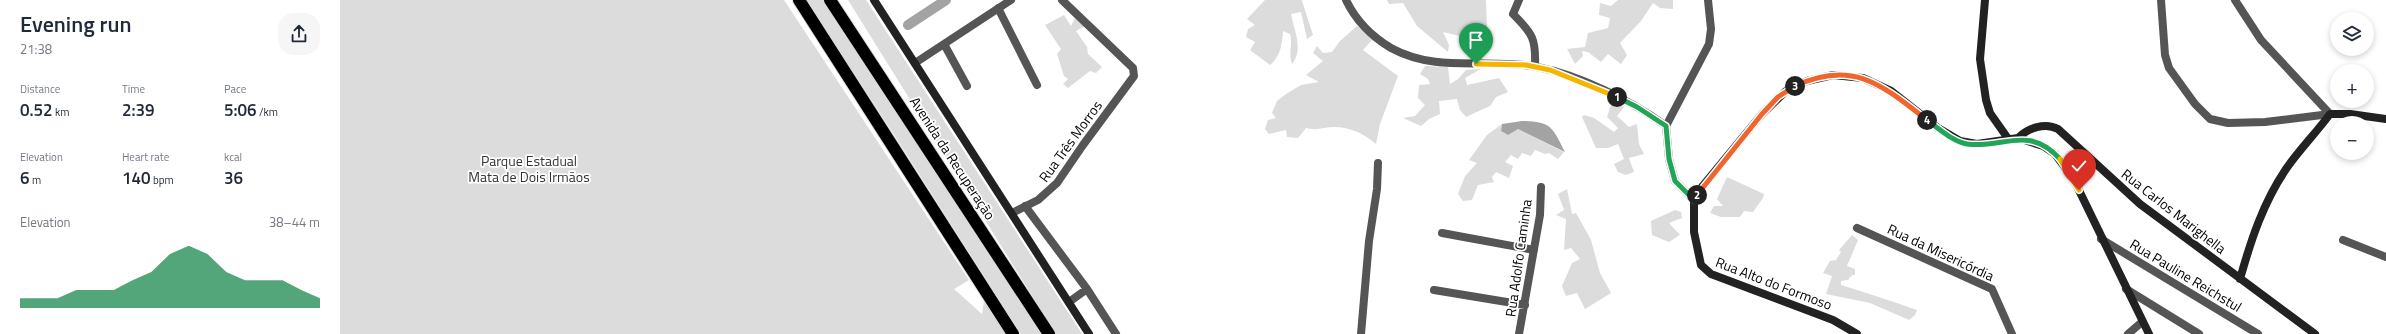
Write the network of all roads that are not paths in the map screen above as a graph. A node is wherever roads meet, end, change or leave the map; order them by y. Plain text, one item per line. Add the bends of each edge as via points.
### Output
1 (799, 0) edge
2 (830, 0) edge
3 (874, 0) edge
4 (1011, 0) edge
5 (1062, 0) edge
6 (1346, 0) edge
7 (1519, 0) edge
8 (1708, 0) edge
9 (1985, 0) edge
10 (2161, 0) edge
11 (2235, 0) edge
12 (998, 8) junction
13 (944, 44) junction
14 (915, 63) junction
15 (1535, 66) junction
16 (1037, 84) dead end
17 (967, 86) dead end
18 (2330, 114) junction
19 (2386, 118) edge
20 (1666, 126) junction
21 (2018, 138) junction
22 (2009, 140) junction
23 (1378, 163) dead end
24 (1540, 186) dead end
25 (1694, 200) junction
26 (1025, 206) junction
27 (1012, 214) junction
28 (1856, 228) dead end
29 (1442, 234) dead end
30 (2101, 239) junction
31 (2343, 240) dead end
32 (1534, 250) junction
33 (2386, 257) edge
34 (2240, 278) junction
35 (1087, 289) junction
36 (2126, 289) junction
37 (1434, 290) dead end
38 (1069, 302) junction
39 (1525, 305) junction
40 (2142, 322) junction
41 (1013, 334) edge
42 (1048, 334) edge
43 (1088, 334) edge
44 (1116, 334) edge
45 (1361, 334) edge
46 (1519, 334) edge
47 (1857, 334) edge
48 (2012, 334) edge
49 (2128, 334) edge
50 (2149, 334) edge
51 (2200, 334) edge
52 (2258, 334) edge
53 (2315, 334) edge

1 - 41 highway
2 - 42 highway, Avenida da Recuperação
3 - 14 street, Avenida da Recuperação
4 - 12 street
5 - 26 street, Rua Três Morros via 1135,71 1134,76 1057,183 1047,194
6 - 15 street via 1366,30 1380,41 1414,59 1449,64
7 - 15 street via 1513,14 1527,28 1536,44
8 - 20 street via 1711,29 1709,44
9 - 22 street via 1980,59 1986,100 1990,113
10 - 18 street via 2165,55 2169,68 2195,104 2210,119 2228,123
11 - 18 street via 2261,40
12 - 13 street
12 - 16 street
13 - 14 street
13 - 17 street
14 - 27 street, Avenida da Recuperação
15 - 20 street via 1559,72 1623,100
18 - 19 street
18 - 34 street via 2290,163 2272,193 2257,222
20 - 25 street via 1669,159 1675,181
21 - 22 street, Rua Carlos Marighella
21 - 30 street via 2046,148 2060,158 2079,190
21 - 34 street, Rua Carlos Marighella via 2040,127 2058,129 2129,195
22 - 25 street, Rua Carlos Marighella via 1966,144 1942,131 1891,91 1874,82 1847,75 1821,77 1796,85 1778,97 1710,177
23 - 45 street
24 - 32 street, Rua Adolfo Caminha via 1540,215
25 - 47 street, Rua Alto do Formoso via 1695,242 1701,265 1706,270 1716,277 1833,320
26 - 27 street, Rua Três Morros
26 - 35 street
27 - 38 street, Avenida da Recuperação
28 - 48 street, Rua da Misericórdia via 1992,289
29 - 32 street
30 - 36 street
30 - 52 street, Rua Pauline Reichstul
31 - 33 street
32 - 39 street, Rua Adolfo Caminha
34 - 53 street, Rua Carlos Marighella
35 - 38 street
35 - 44 street
36 - 40 street
36 - 51 street
37 - 39 street
38 - 43 street, Avenida da Recuperação
39 - 46 street, Rua Adolfo Caminha
40 - 49 street
40 - 50 street

